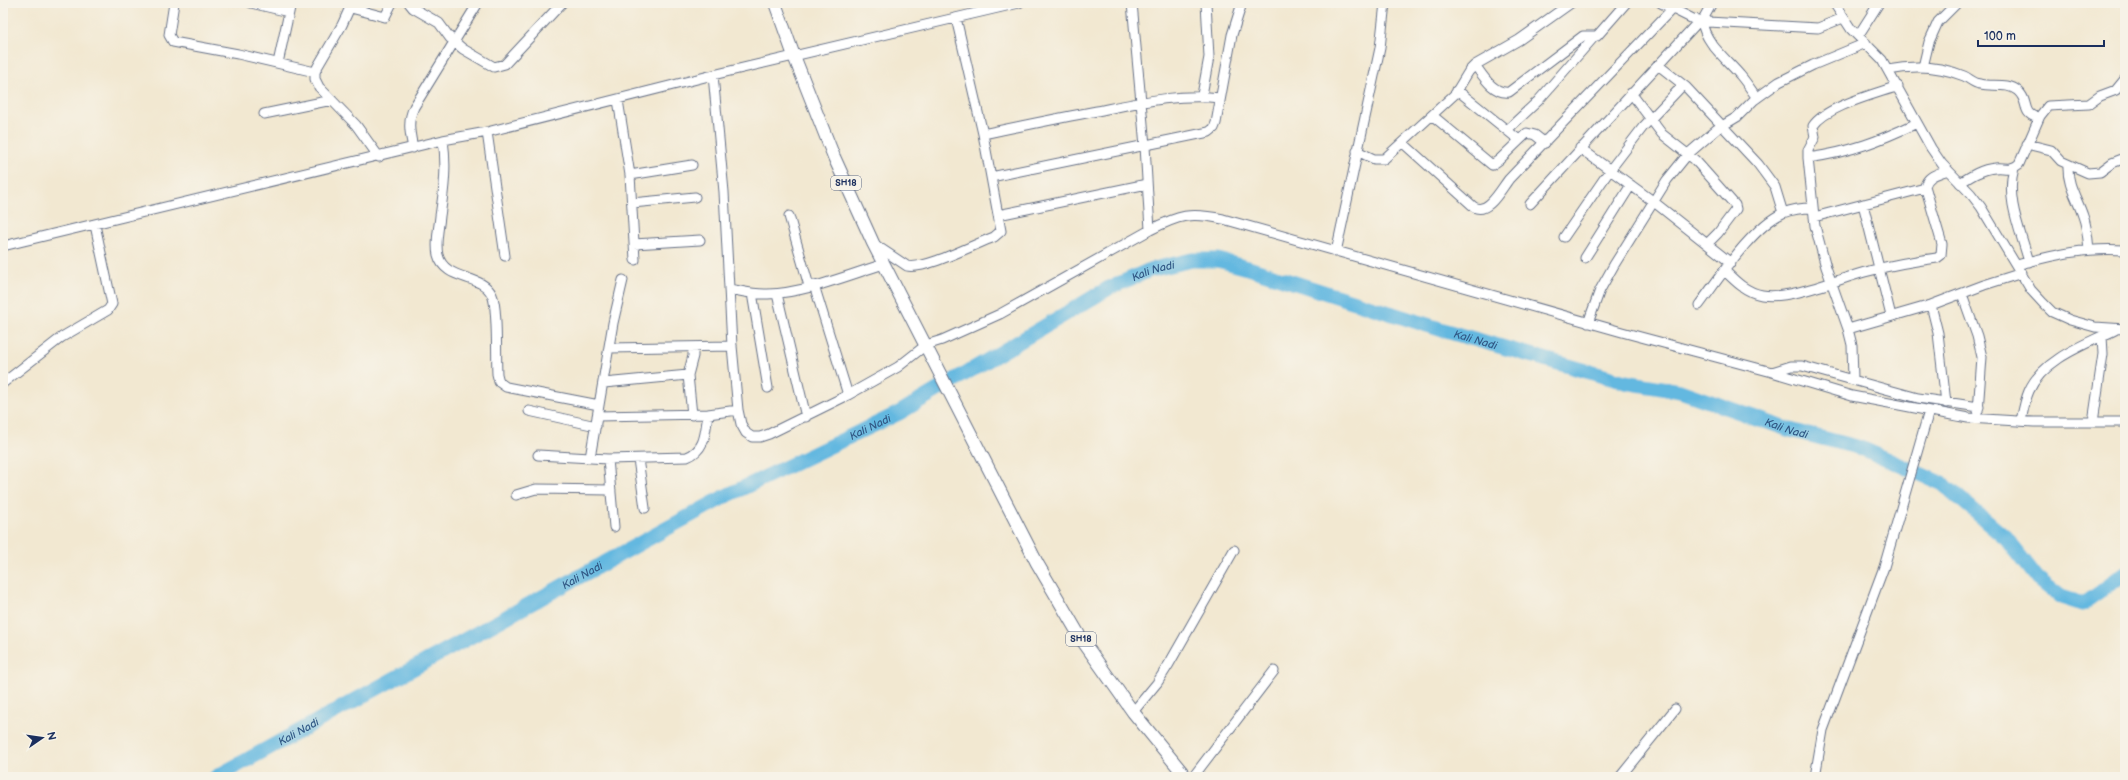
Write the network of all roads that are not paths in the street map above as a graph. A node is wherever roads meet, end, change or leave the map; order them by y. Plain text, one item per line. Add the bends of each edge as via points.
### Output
1 (174, 3) edge
2 (251, 3) edge
3 (291, 3) edge
4 (392, 3) edge
5 (409, 3) edge
6 (478, 3) edge
7 (562, 3) edge
8 (775, 3) edge
9 (1019, 3) edge
10 (1132, 3) edge
11 (1206, 3) edge
12 (1242, 3) edge
13 (1385, 3) edge
14 (1571, 3) edge
15 (1626, 3) edge
16 (1661, 3) edge
17 (1712, 3) edge
18 (1834, 3) edge
19 (1878, 3) edge
20 (1957, 3) edge
21 (352, 6) edge
22 (1672, 9) junction
23 (289, 12) junction
24 (956, 18) junction
25 (1842, 18) junction
26 (1700, 21) junction
27 (1858, 36) junction
28 (1594, 37) junction
29 (455, 43) junction
30 (1866, 43) junction
31 (794, 56) junction
32 (278, 63) junction
33 (1475, 65) junction
34 (1658, 65) junction
35 (1923, 67) junction
36 (1888, 70) junction
37 (315, 72) junction
38 (713, 75) junction
39 (2125, 79) edge
40 (1683, 85) junction
41 (1898, 86) junction
42 (1457, 90) junction
43 (1631, 93) junction
44 (1202, 95) junction
45 (1220, 98) junction
46 (1757, 98) junction
47 (332, 100) junction
48 (618, 100) junction
49 (1142, 102) junction
50 (264, 114) dead end
51 (1433, 116) junction
52 (2038, 118) junction
53 (1651, 119) junction
54 (1917, 123) junction
55 (1723, 126) junction
56 (1507, 130) junction
57 (487, 132) junction
58 (983, 134) junction
59 (444, 140) junction
60 (1519, 140) junction
61 (1403, 143) junction
62 (1545, 143) junction
63 (2027, 144) junction
64 (1145, 146) junction
65 (413, 148) junction
66 (1580, 148) junction
67 (1357, 151) junction
68 (1688, 154) junction
69 (379, 157) junction
70 (1808, 158) junction
71 (2125, 158) edge
72 (2068, 165) junction
73 (692, 166) dead end
74 (2014, 168) junction
75 (1610, 170) junction
76 (1948, 170) junction
77 (630, 175) junction
78 (991, 177) junction
79 (1960, 183) junction
80 (1147, 184) junction
81 (1631, 185) junction
82 (1925, 188) junction
83 (695, 197) dead end
84 (1654, 202) junction
85 (632, 203) junction
86 (1530, 204) dead end
87 (1864, 204) junction
88 (1813, 208) junction
89 (1782, 213) junction
90 (998, 215) junction
91 (789, 216) dead end
92 (1814, 217) junction
93 (95, 225) junction
94 (1150, 230) junction
95 (1564, 237) dead end
96 (700, 240) dead end
97 (873, 243) junction
98 (634, 244) junction
99 (1707, 244) junction
100 (3, 246) edge
101 (2089, 250) junction
102 (2125, 250) edge
103 (1336, 252) junction
104 (505, 256) dead end
105 (1585, 258) dead end
106 (635, 260) dead end
107 (2029, 262) junction
108 (1731, 263) junction
109 (884, 264) junction
110 (2017, 265) junction
111 (1879, 269) junction
112 (1725, 271) junction
113 (2022, 274) junction
114 (623, 280) dead end
115 (1832, 282) junction
116 (812, 286) junction
117 (728, 289) junction
118 (752, 293) junction
119 (777, 294) junction
120 (1962, 294) junction
121 (1699, 305) dead end
122 (1931, 305) junction
123 (1891, 316) junction
124 (1588, 323) junction
125 (1848, 329) junction
126 (2121, 329) edge
127 (2102, 336) junction
128 (926, 344) junction
129 (732, 346) junction
130 (693, 347) junction
131 (609, 348) junction
132 (1772, 372) junction
133 (688, 375) junction
134 (1853, 379) junction
135 (3, 383) edge
136 (604, 383) junction
137 (768, 388) dead end
138 (848, 395) junction
139 (1946, 403) junction
140 (598, 405) junction
141 (1979, 407) junction
142 (738, 410) junction
143 (529, 411) dead end
144 (1929, 411) junction
145 (692, 414) junction
146 (716, 414) junction
147 (597, 416) junction
148 (806, 417) junction
149 (1978, 418) junction
150 (2021, 421) junction
151 (2093, 422) junction
152 (2125, 422) edge
153 (596, 426) junction
154 (538, 454) dead end
155 (590, 458) junction
156 (608, 459) junction
157 (638, 459) junction
158 (611, 490) junction
159 (516, 496) dead end
160 (645, 508) dead end
161 (614, 527) dead end
162 (1234, 550) dead end
163 (1274, 672) dead end
164 (1675, 709) dead end
165 (1133, 712) junction
166 (1186, 777) edge
167 (1194, 777) edge
168 (1620, 777) edge
169 (1815, 777) edge

1 - 32 street via 169,35 173,42
2 - 23 street
3 - 23 street
4 - 21 street via 385,17
5 - 29 street via 439,23
6 - 29 street
7 - 29 street via 500,67 494,67
8 - 31 main road, SH18
9 - 24 street
10 - 49 street
11 - 44 street via 1209,57
12 - 45 street via 1232,35
13 - 67 street via 1380,48
14 - 33 street via 1519,40
15 - 28 street
16 - 22 street
17 - 26 street
18 - 25 street
19 - 27 street
20 - 35 street via 1938,22 1929,42
21 - 37 street
22 - 26 street
22 - 62 street
23 - 32 street
24 - 31 street
24 - 58 street
25 - 26 street via 1818,28
25 - 27 street
26 - 34 street
26 - 46 street via 1716,49
27 - 30 street
28 - 33 street via 1583,36 1509,92 1493,87
28 - 56 street via 1538,101
29 - 65 street via 409,117
30 - 36 street
30 - 46 street via 1779,82
31 - 38 street
31 - 97 main road, SH18 via 834,157
32 - 37 street
33 - 42 street
34 - 40 street
34 - 43 street
35 - 36 street
35 - 52 street via 1954,72 1977,84 2012,88 2022,96 2030,116
36 - 41 street
37 - 47 street via 319,87
38 - 48 street
38 - 117 street via 723,184
39 - 52 street via 2116,90 2100,96 2089,104 2052,104
40 - 53 street
40 - 55 street
41 - 54 street
41 - 70 street via 1833,110 1816,122 1813,126 1815,137 1808,150
42 - 51 street
42 - 56 street
43 - 53 street
43 - 66 street
44 - 45 street
44 - 49 street
45 - 64 street via 1216,123 1209,132
46 - 55 street
47 - 50 street
47 - 69 street via 356,125
48 - 57 street
48 - 77 street
49 - 58 street
49 - 64 street
51 - 60 street via 1492,165
51 - 61 street
52 - 63 street
53 - 68 street via 1662,134
53 - 75 street
54 - 70 street via 1873,143 1837,154
54 - 76 street via 1931,148
55 - 68 street
55 - 89 street via 1772,181 1778,193
56 - 60 street
57 - 59 street
57 - 104 street
58 - 78 street
59 - 65 street
59 - 140 street via 446,166 437,242 438,255 448,270 487,288 492,296 495,307 496,374 499,382 506,387
60 - 62 street via 1531,132
61 - 62 street via 1474,207 1482,209
61 - 67 street via 1380,160
63 - 72 street via 2051,150
63 - 74 street via 2019,164
64 - 78 street
64 - 80 street
65 - 69 street
66 - 75 street
66 - 86 street
67 - 103 street
68 - 84 street via 1667,180
68 - 99 street via 1731,199 1736,209
69 - 93 street
70 - 88 street
71 - 72 street via 2094,173 2082,172
72 - 101 street via 2070,188 2083,216
73 - 77 street
74 - 79 street via 1978,172
74 - 107 street via 2011,194
75 - 81 street
75 - 95 street
76 - 79 street
76 - 82 street via 1927,180
77 - 85 street
78 - 90 street
79 - 110 street via 1981,207
80 - 90 street
80 - 94 street
81 - 84 street
81 - 105 street
82 - 87 street
82 - 111 street via 1942,244 1941,255
83 - 85 street
84 - 99 street
84 - 124 street via 1600,290
85 - 98 street
87 - 92 street
87 - 111 street
88 - 89 street
88 - 92 street
89 - 108 street via 1756,234
90 - 97 street via 1001,231 999,234 921,266 907,266
91 - 116 street
92 - 115 street via 1821,251
93 - 100 street
93 - 135 street via 112,304 108,310 62,337
94 - 103 street via 1170,220 1202,214
94 - 128 street via 1000,314 949,337
96 - 98 street
97 - 109 main road, SH18
98 - 106 street
99 - 108 street
101 - 102 street
101 - 107 street via 2057,254
103 - 124 street
107 - 110 street
108 - 112 street
109 - 116 street
109 - 128 main road, SH18
110 - 113 street
111 - 115 street
111 - 123 street
112 - 115 street via 1746,290 1764,296 1784,294
112 - 121 street
113 - 120 street
113 - 126 street via 2031,290 2052,312 2095,327
114 - 131 street
115 - 125 street
116 - 119 street
116 - 138 street
117 - 118 street
117 - 129 street
118 - 119 street
118 - 137 street
119 - 148 street
120 - 122 street
120 - 141 street via 1978,336 1982,357
122 - 123 street
122 - 139 street via 1938,333
123 - 125 street
124 - 132 street
125 - 134 street via 1852,345
126 - 127 street
127 - 150 street via 2061,358 2040,375 2029,391
127 - 151 street via 2103,354
128 - 138 street via 898,367
128 - 165 main road, SH18 via 1038,562 1082,640
129 - 130 street
129 - 142 street
130 - 131 street
130 - 133 street
131 - 136 street
132 - 134 street via 1791,366 1802,366
132 - 144 street via 1852,396
133 - 136 street
133 - 145 street
134 - 139 street via 1918,398
136 - 140 street
138 - 148 street
139 - 141 street
140 - 147 street
141 - 149 street
142 - 146 street
142 - 148 street via 746,433 752,437 769,434
143 - 153 street
144 - 149 street
144 - 169 street via 1884,567 1822,730
145 - 146 street
145 - 147 street
146 - 157 street via 702,447 696,454 676,459
147 - 153 street
149 - 150 street
150 - 151 street
151 - 152 street
153 - 155 street
154 - 155 street
155 - 156 street
156 - 157 street
156 - 158 street
157 - 160 street
158 - 159 street via 536,489
158 - 161 street
162 - 165 street via 1157,683
163 - 167 street
164 - 168 street
165 - 166 main road, SH18

